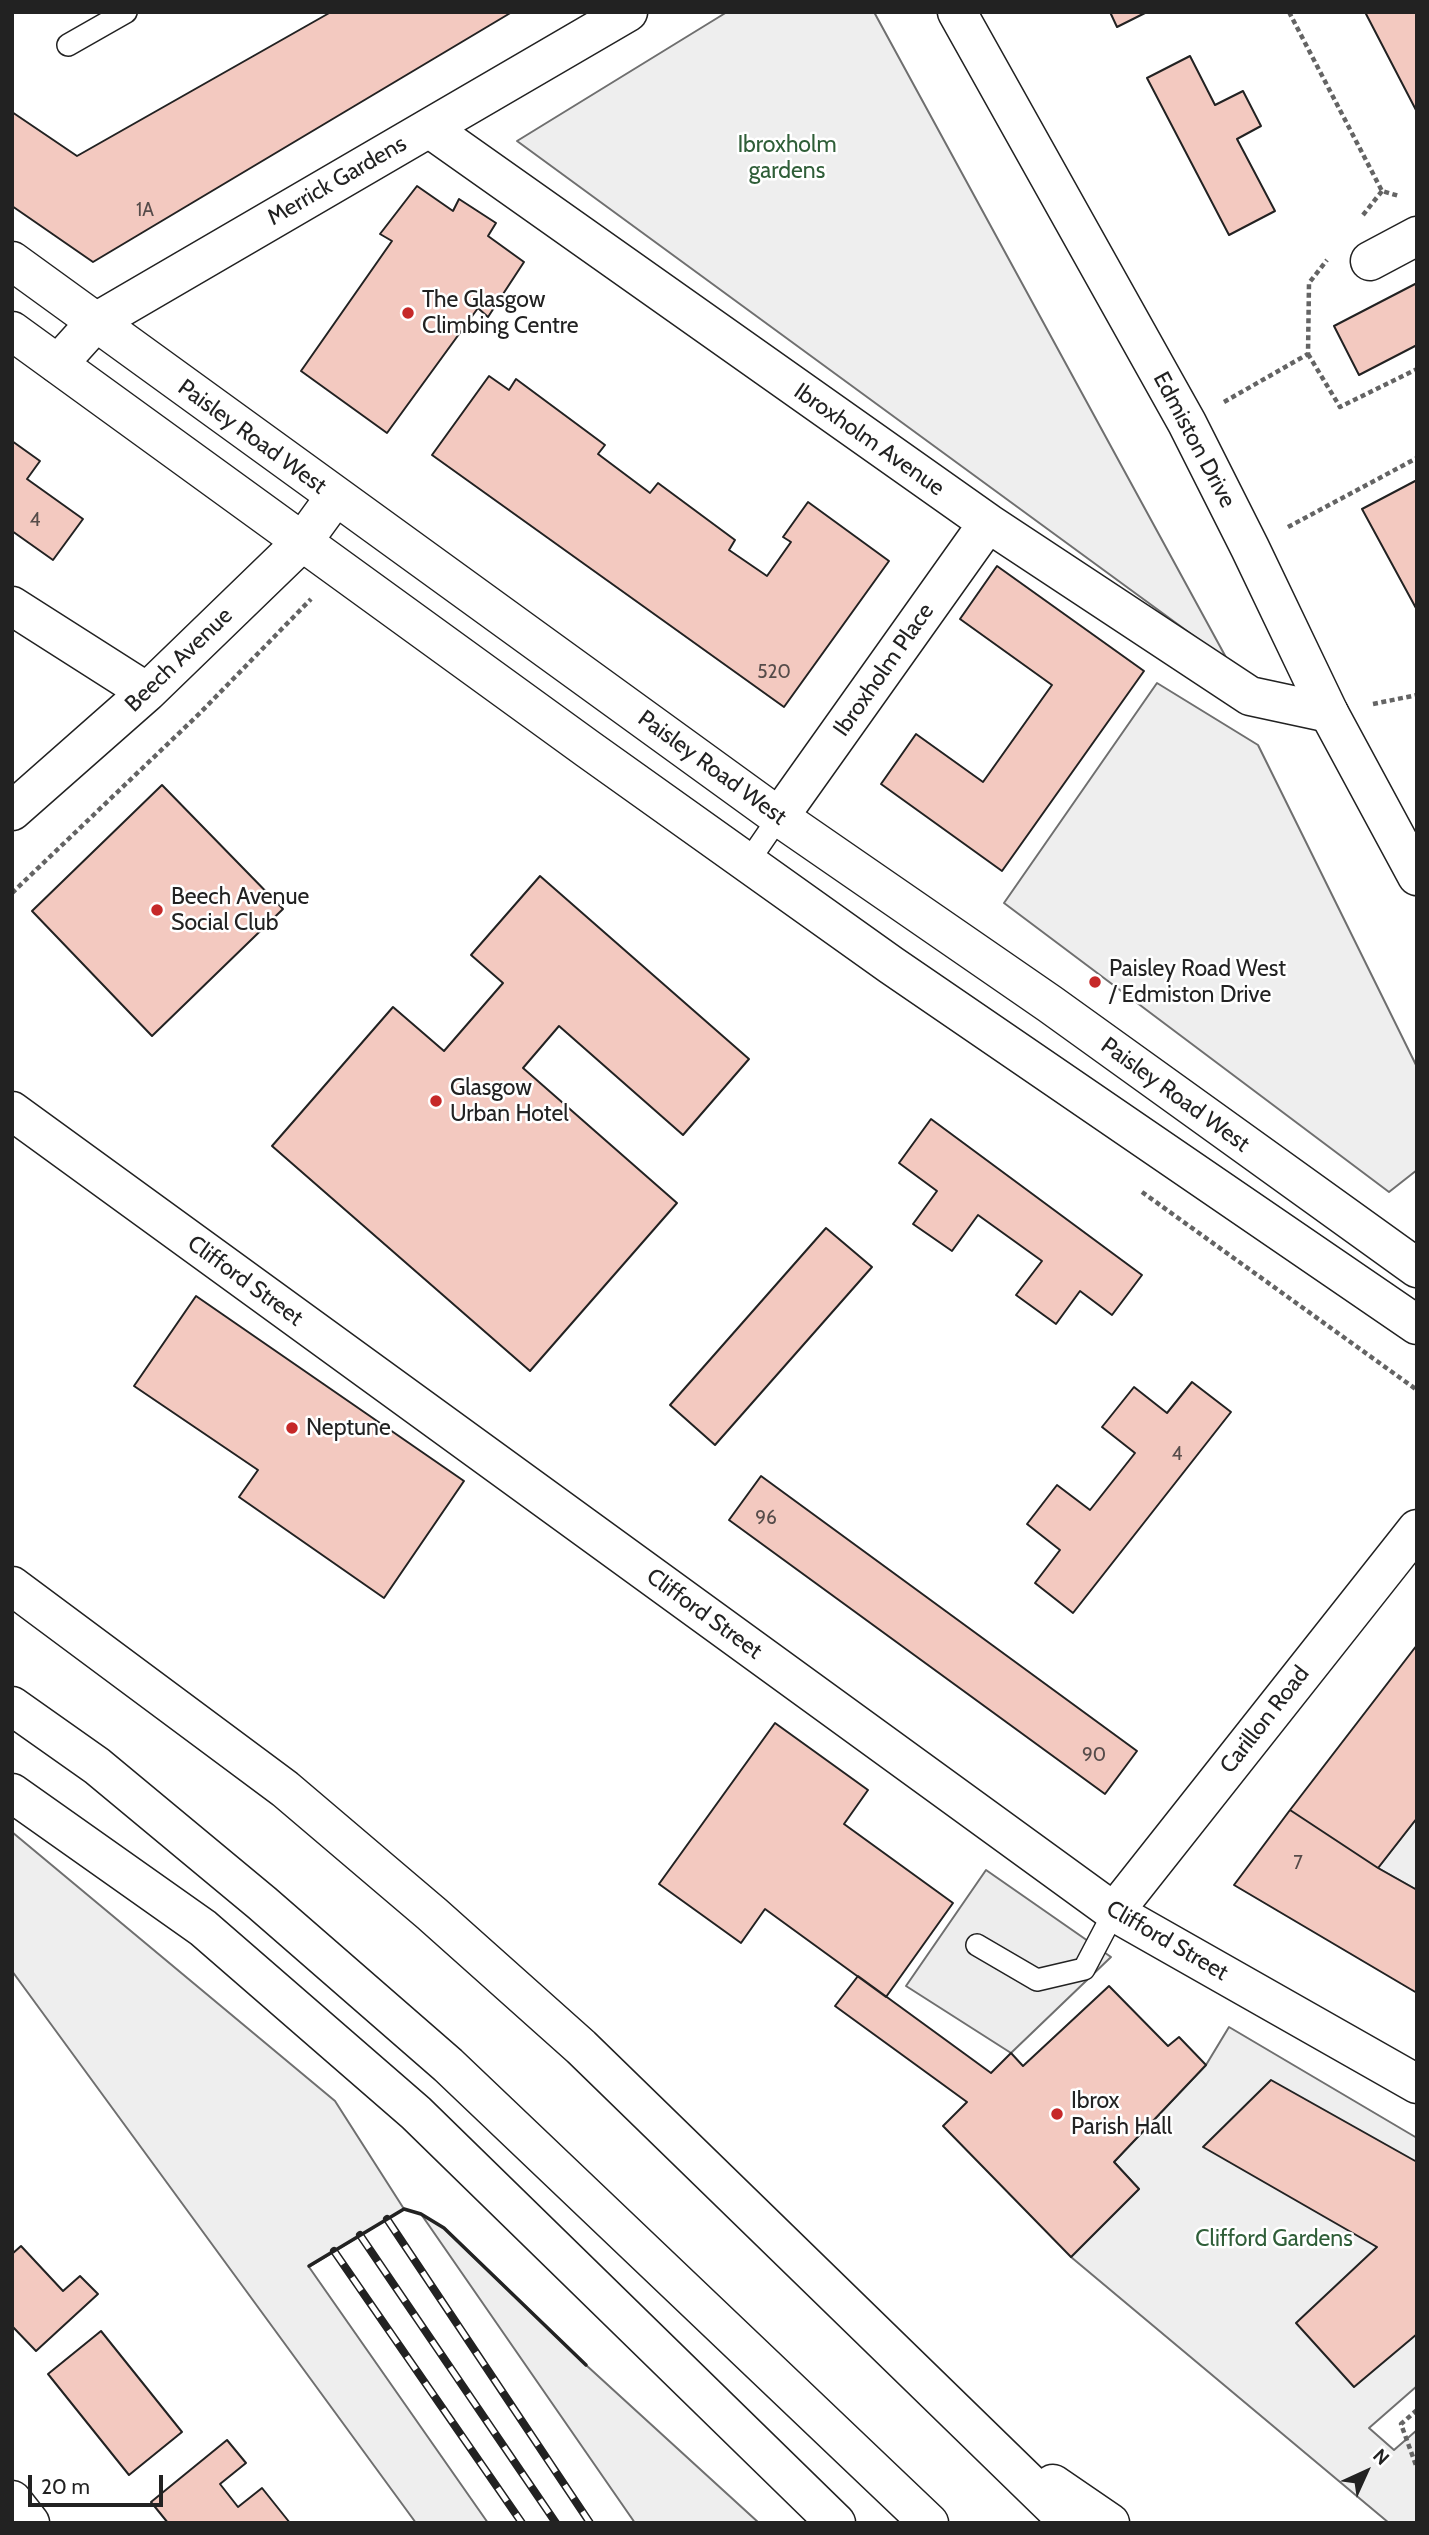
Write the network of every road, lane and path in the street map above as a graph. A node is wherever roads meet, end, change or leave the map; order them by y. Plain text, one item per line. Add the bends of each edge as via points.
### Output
1 (126, 12) edge
2 (628, 12) edge
3 (957, 12) edge
4 (1289, 12) edge
5 (68, 45) dead end
6 (429, 128) junction
7 (1382, 191) junction
8 (1405, 198) dead end
9 (1358, 222) dead end
10 (1417, 236) edge
11 (1334, 252) dead end
12 (12, 261) edge
13 (1370, 261) dead end
14 (96, 322) junction
15 (12, 331) edge
16 (1308, 354) junction
17 (58, 364) junction
18 (1417, 369) edge
19 (1186, 423) junction
20 (1417, 458) edge
21 (335, 497) junction
22 (988, 523) junction
23 (303, 541) junction
24 (1250, 548) junction
25 (316, 594) dead end
26 (12, 606) edge
27 (147, 692) junction
28 (1329, 713) junction
29 (12, 811) edge
30 (779, 817) junction
31 (748, 862) junction
32 (1417, 876) edge
33 (12, 893) edge
34 (12, 1111) edge
35 (1417, 1268) edge
36 (1417, 1325) edge
37 (1417, 1529) edge
38 (12, 1586) edge
39 (12, 1706) edge
40 (12, 1793) edge
41 (1114, 1912) junction
42 (977, 1945) dead end
43 (1417, 2084) edge
44 (1417, 2410) edge
45 (985, 2437) junction
46 (1417, 2468) edge
47 (12, 2500) edge
48 (30, 2523) edge
49 (836, 2523) edge
50 (929, 2523) edge
51 (1070, 2523) edge
52 (1110, 2523) edge

1 - 5 lane
2 - 6 main road, Merrick Gardens
3 - 19 main road, Edmiston Drive
4 - 7 path
6 - 14 main road, Merrick Gardens
6 - 22 main road, Ibroxholm Avenue
7 - 8 path
7 - 9 path
10 - 13 main road
11 - 16 path via 1309,283
12 - 14 main road, Paisley Road West
14 - 17 main road, Merrick Gardens
14 - 21 main road, Paisley Road West
15 - 17 main road
16 - 18 path via 1340,407
16 - 19 path
17 - 23 main road
19 - 24 main road, Edmiston Drive
20 - 24 path
21 - 23 main road, Beech Avenue
21 - 30 main road, Paisley Road West
22 - 28 main road, Ibroxholm Avenue via 1250,696
22 - 30 main road, Ibroxholm Place
23 - 27 main road, Beech Avenue
23 - 31 main road
24 - 28 main road, Edmiston Drive
25 - 33 path
26 - 27 main road
27 - 29 main road, Beech Avenue
28 - 32 main road, Edmiston Drive
30 - 31 lane
30 - 35 main road, Paisley Road West via 1050,1004
31 - 36 main road
34 - 41 main road, Clifford Street
37 - 41 main road, Carillon Road
38 - 45 main road via 285,1789 432,1914 581,2047
39 - 50 main road via 118,1783 448,2065
40 - 49 main road via 203,1928 416,2113
41 - 42 lane via 1084,1969 1037,1980
41 - 43 main road, Clifford Street
44 - 46 path via 1401,2424
45 - 51 main road
45 - 52 main road
47 - 48 main road

